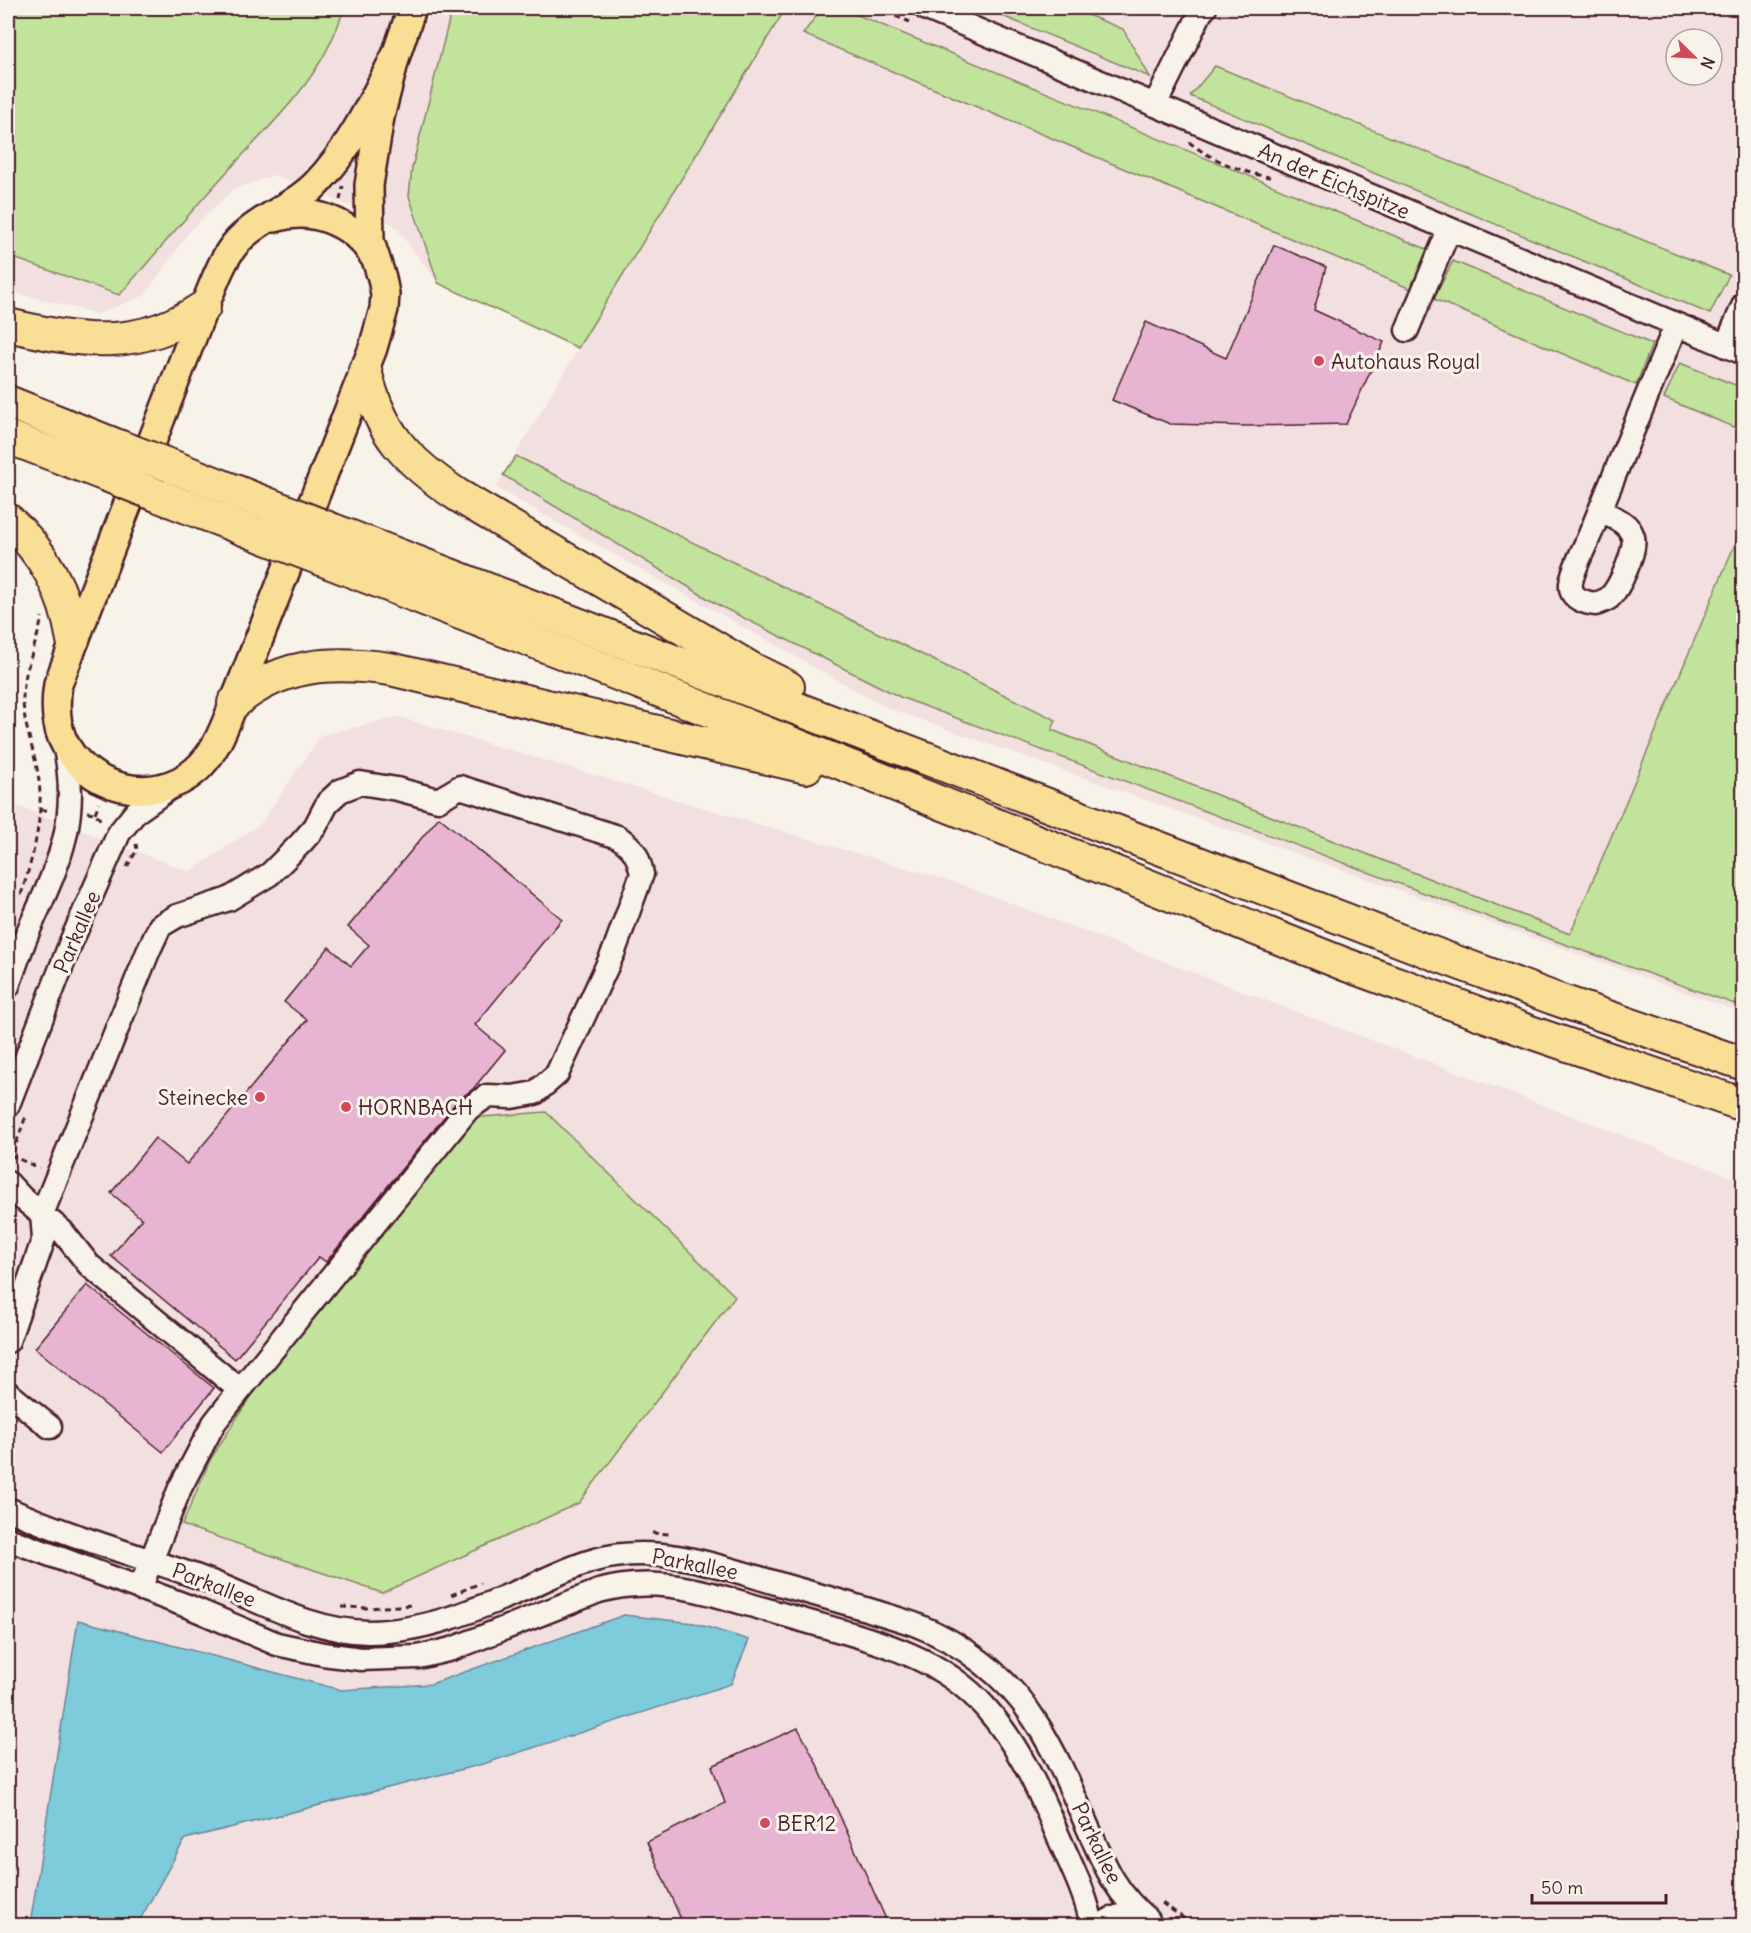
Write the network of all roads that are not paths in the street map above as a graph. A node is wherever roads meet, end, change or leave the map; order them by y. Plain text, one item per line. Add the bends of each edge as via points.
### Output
1 (412, 8) edge
2 (925, 8) edge
3 (1205, 8) edge
4 (396, 55) junction
5 (1155, 105) junction
6 (266, 220) junction
7 (1449, 230) junction
8 (376, 260) junction
9 (1743, 304) edge
10 (204, 307) junction
11 (8, 325) edge
12 (1676, 325) junction
13 (1407, 330) dead end
14 (1735, 350) edge
15 (365, 370) junction
16 (8, 402) edge
17 (8, 437) edge
18 (1600, 511) dead end
19 (8, 520) edge
20 (73, 640) junction
21 (234, 703) junction
22 (63, 739) junction
23 (179, 781) junction
24 (1003, 789) junction
25 (1052, 849) junction
26 (9, 982) edge
27 (1743, 1064) edge
28 (8, 1105) edge
29 (1743, 1105) edge
30 (12, 1193) edge
31 (42, 1214) junction
32 (8, 1341) edge
33 (240, 1390) junction
34 (8, 1393) edge
35 (50, 1427) dead end
36 (8, 1509) edge
37 (8, 1539) edge
38 (150, 1561) junction
39 (140, 1588) junction
40 (1153, 1915) edge
41 (1092, 1926) edge
42 (1101, 1926) edge

1 - 4 main road
2 - 5 street, An der Eichspitze
3 - 5 street
4 - 6 main road via 354,133 324,176 301,198
4 - 8 main road via 380,117 369,185 369,227
5 - 7 street, An der Eichspitze
6 - 8 main road via 302,214 332,220 358,236
6 - 10 main road via 245,234 228,254
7 - 12 street, An der Eichspitze
7 - 13 street
8 - 15 main road via 382,278 384,309
9 - 14 street
10 - 11 highway via 171,327 109,340 69,338
10 - 20 main road
12 - 14 street, An der Eichspitze
12 - 18 street
15 - 21 main road
15 - 24 highway via 376,410 389,433 417,464 459,496 750,668
16 - 24 highway, bridge
17 - 25 highway, bridge via 645,685
19 - 20 highway via 31,544 59,586
20 - 22 main road via 56,698
21 - 23 main road via 213,752
21 - 25 highway via 264,681 291,671 340,664 390,669 789,762
22 - 23 main road via 79,764 107,783 147,790
22 - 26 street, Parkallee via 71,777 65,837
23 - 28 street, Parkallee via 136,812 119,833 71,942
24 - 27 highway via 1553,998
25 - 29 highway via 1440,1000
30 - 31 street
31 - 32 street via 44,1238
31 - 33 street via 89,1265
31 - 33 street via 160,926 177,916 229,899 270,874 315,827 328,802 340,791 360,783 438,800 460,787 618,837 632,847 642,874 614,951 557,1074 535,1093 513,1098 487,1096 468,1109
33 - 38 street via 214,1423 180,1488
34 - 35 street
36 - 38 street, Parkallee
37 - 39 street, Parkallee
38 - 39 street
38 - 40 street, Parkallee via 309,1622 368,1632 443,1622 575,1567 643,1553 690,1559 914,1624 938,1633 978,1660 1000,1678 1033,1717 1060,1764 1108,1871 1125,1898
39 - 41 street, Parkallee via 277,1644 361,1659 418,1657 452,1649 590,1594 620,1585 642,1584 688,1588 884,1644 949,1676 984,1706 1007,1735 1037,1787 1086,1902
40 - 42 street, Parkallee via 1125,1915

